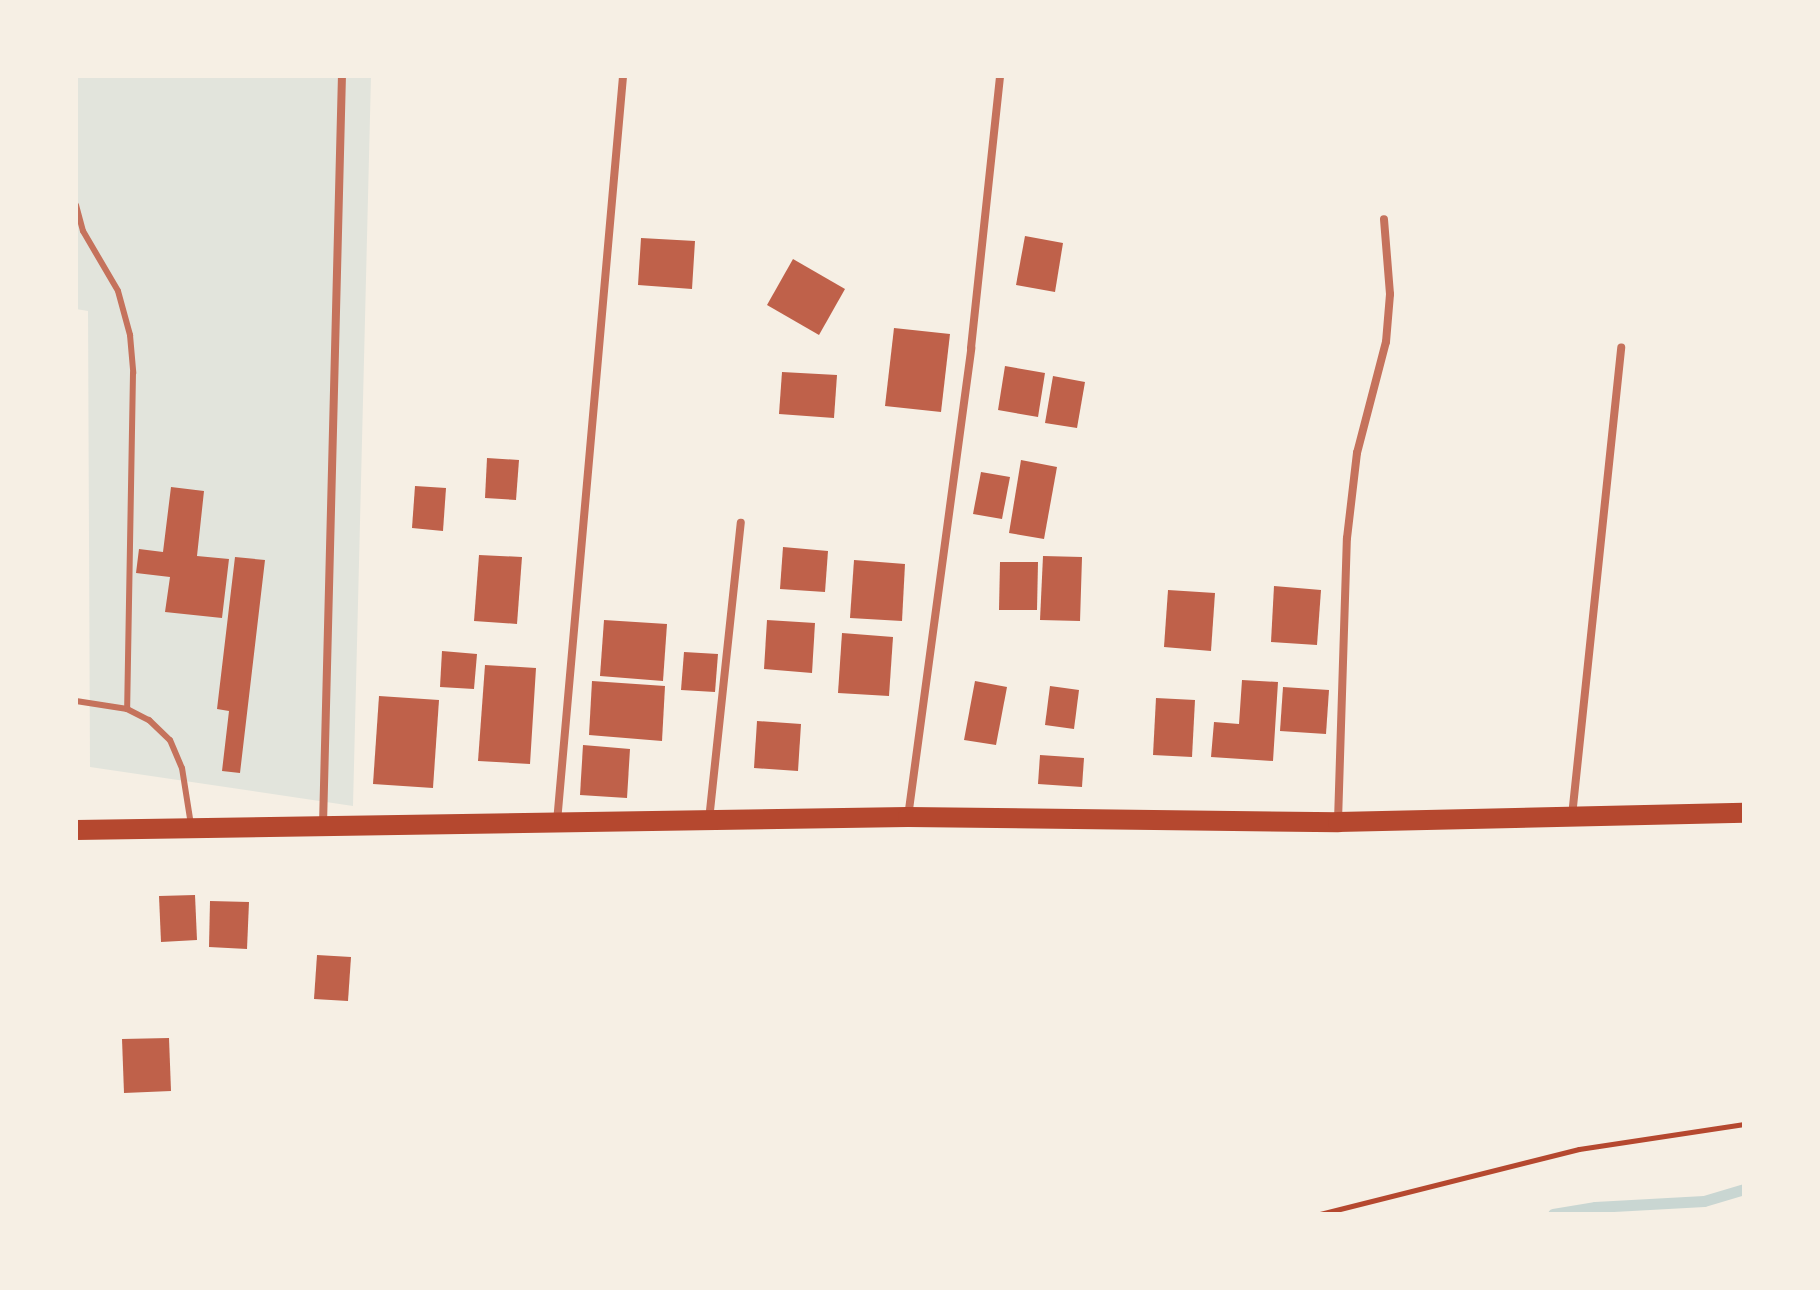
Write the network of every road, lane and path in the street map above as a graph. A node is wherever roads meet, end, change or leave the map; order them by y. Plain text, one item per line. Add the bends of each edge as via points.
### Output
1 (342, 76) edge
2 (623, 76) edge
3 (1000, 76) edge
4 (76, 205) edge
5 (1384, 219) dead end
6 (1621, 348) dead end
7 (741, 523) dead end
8 (76, 701) edge
9 (127, 709) junction
10 (1744, 813) edge
11 (908, 817) junction
12 (1572, 817) junction
13 (708, 821) junction
14 (1338, 822) junction
15 (557, 823) junction
16 (323, 826) junction
17 (191, 829) junction
18 (76, 830) edge
19 (1744, 1124) edge
20 (1320, 1214) edge

1 - 16 street
2 - 15 street
3 - 11 street via 971,348
4 - 9 lane via 83,231 118,291 130,335
5 - 14 street via 1390,294 1386,342 1357,453 1347,538
6 - 12 street
7 - 13 street
8 - 9 lane
9 - 17 lane via 170,740 182,768
10 - 12 main road
11 - 13 main road
11 - 14 main road
12 - 14 main road
13 - 15 main road
15 - 16 main road
16 - 17 main road
17 - 18 main road
19 - 20 path via 1579,1149

